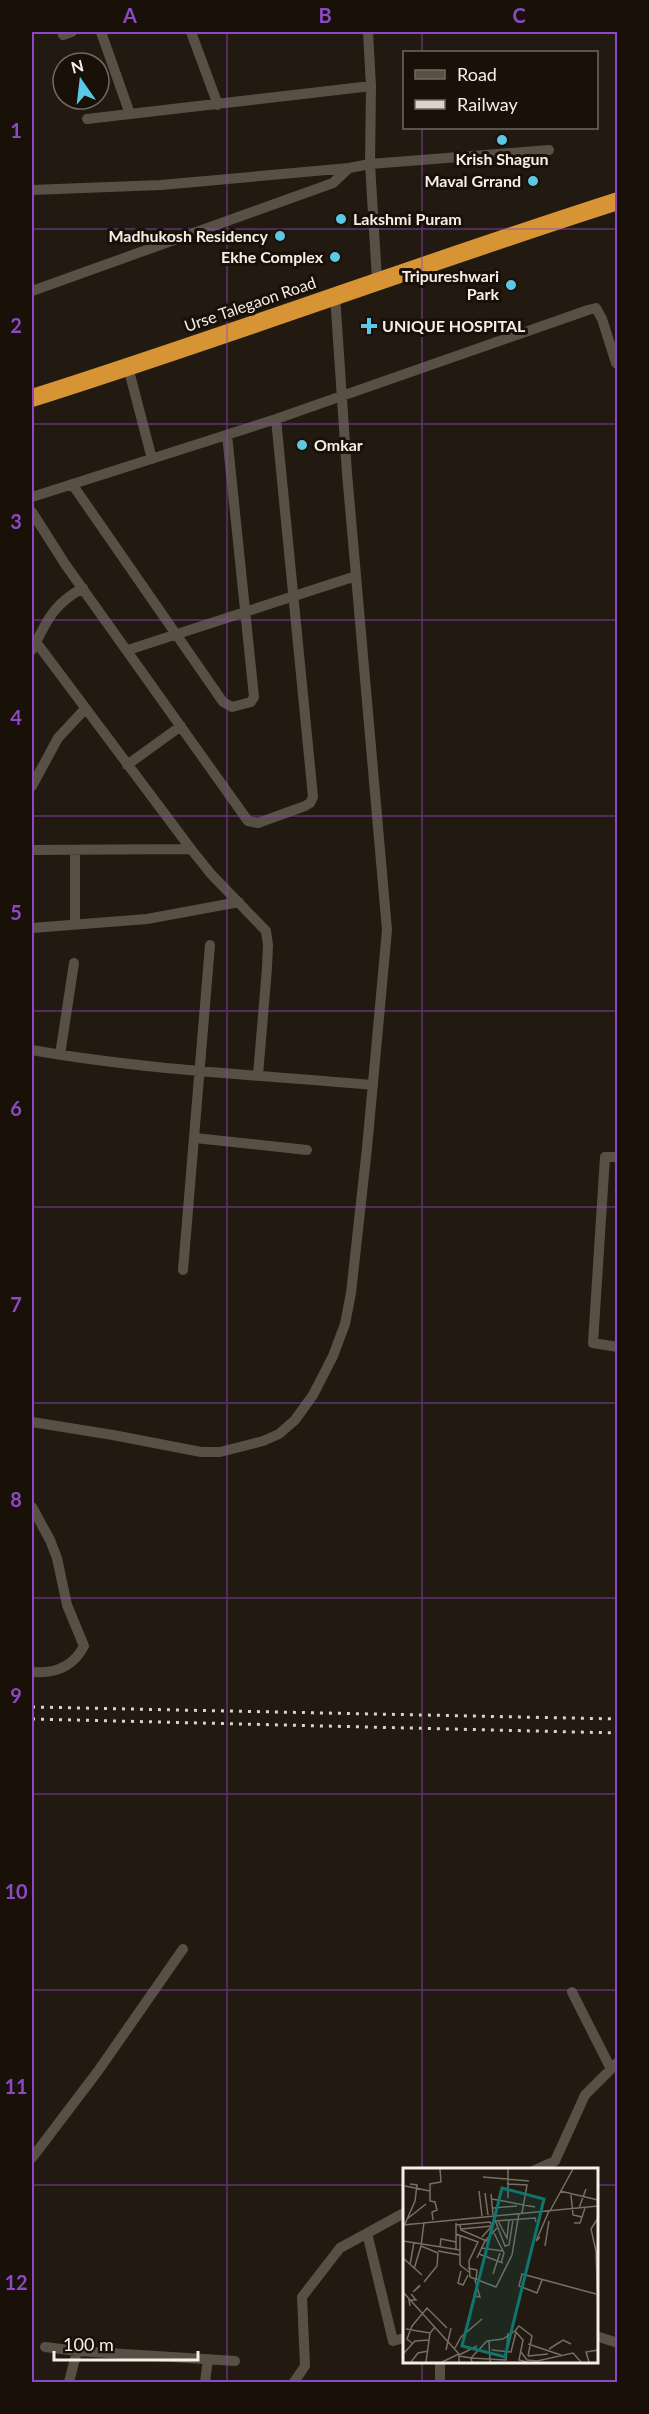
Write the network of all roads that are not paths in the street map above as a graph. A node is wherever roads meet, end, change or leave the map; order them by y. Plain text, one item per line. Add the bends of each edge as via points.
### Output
1 (101, 32) edge
2 (191, 32) edge
3 (368, 32) edge
4 (371, 87) junction
5 (218, 105) junction
6 (130, 114) junction
7 (87, 118) dead end
8 (549, 150) dead end
9 (370, 164) junction
10 (349, 168) junction
11 (32, 190) edge
12 (618, 201) edge
13 (377, 280) junction
14 (32, 291) edge
15 (335, 295) junction
16 (616, 363) edge
17 (128, 367) junction
18 (342, 395) junction
19 (32, 398) edge
20 (276, 419) junction
21 (227, 435) junction
22 (152, 459) junction
23 (72, 484) junction
24 (32, 497) edge
25 (32, 512) edge
26 (357, 576) junction
27 (82, 588) junction
28 (294, 596) junction
29 (246, 612) junction
30 (177, 634) junction
31 (34, 646) edge
32 (128, 650) junction
33 (85, 710) junction
34 (181, 726) junction
35 (127, 765) junction
36 (32, 786) edge
37 (191, 849) junction
38 (32, 850) edge
39 (75, 850) junction
40 (239, 902) junction
41 (75, 925) junction
42 (32, 928) edge
43 (210, 945) dead end
44 (74, 963) dead end
45 (32, 1050) edge
46 (60, 1055) junction
47 (199, 1072) junction
48 (258, 1075) junction
49 (373, 1085) junction
50 (195, 1138) junction
51 (307, 1150) dead end
52 (618, 1157) edge
53 (183, 1270) dead end
54 (618, 1347) edge
55 (32, 1422) edge
56 (32, 1507) edge
57 (32, 1671) edge
58 (183, 1949) dead end
59 (572, 1992) dead end
60 (614, 2065) edge
61 (32, 2158) edge
62 (555, 2165) edge
63 (540, 2168) edge
64 (403, 2214) edge
65 (367, 2233) junction
66 (598, 2336) edge
67 (403, 2338) edge
68 (618, 2343) edge
69 (45, 2347) dead end
70 (77, 2352) junction
71 (208, 2359) junction
72 (235, 2361) dead end
73 (440, 2363) edge
74 (69, 2382) edge
75 (205, 2382) edge
76 (294, 2382) edge
77 (440, 2382) edge

1 - 6 street
2 - 5 street
3 - 4 street
4 - 5 street
4 - 9 street
5 - 6 street
6 - 7 street
8 - 9 street
9 - 10 street
9 - 13 street
10 - 11 street
10 - 14 street via 333,183
12 - 13 highway, Urse Talegaon Road
13 - 15 highway, Urse Talegaon Road
15 - 17 highway, Urse Talegaon Road
15 - 18 street
16 - 18 street via 596,308
17 - 19 highway, Urse Talegaon Road
17 - 22 street
18 - 20 street
18 - 26 street
20 - 21 street
20 - 28 street
21 - 22 street
21 - 29 street
22 - 23 street
23 - 24 street
23 - 30 street
25 - 27 street
26 - 28 street
26 - 49 street via 387,930
27 - 31 street via 54,609
27 - 32 street
28 - 29 street
28 - 34 street via 313,797 310,803 258,823 248,821
29 - 30 street
29 - 30 street via 254,697 250,702 228,706
30 - 32 street
31 - 33 street
32 - 34 street
33 - 35 street
33 - 36 street via 58,738
34 - 35 street
35 - 37 street
37 - 39 street
37 - 40 street
38 - 39 street
39 - 41 street
40 - 41 street via 147,919
40 - 48 street via 266,931 268,945
41 - 42 street
43 - 47 street
44 - 46 street
45 - 46 street
46 - 47 street
47 - 48 street
47 - 50 street
48 - 49 street
49 - 55 street via 345,1324 313,1395 295,1420 263,1441 231,1450 201,1452
50 - 51 street
50 - 53 street
52 - 54 street via 605,1156 594,1342
56 - 57 street via 57,1558 66,1605 84,1646 62,1669
58 - 61 street
59 - 60 street
60 - 62 street via 585,2095
62 - 63 street
64 - 65 street
65 - 67 street via 393,2340
65 - 76 street via 340,2248 302,2297 306,2366
66 - 68 street
69 - 70 street
70 - 71 street
70 - 74 street
71 - 72 street
71 - 75 street
73 - 77 street

